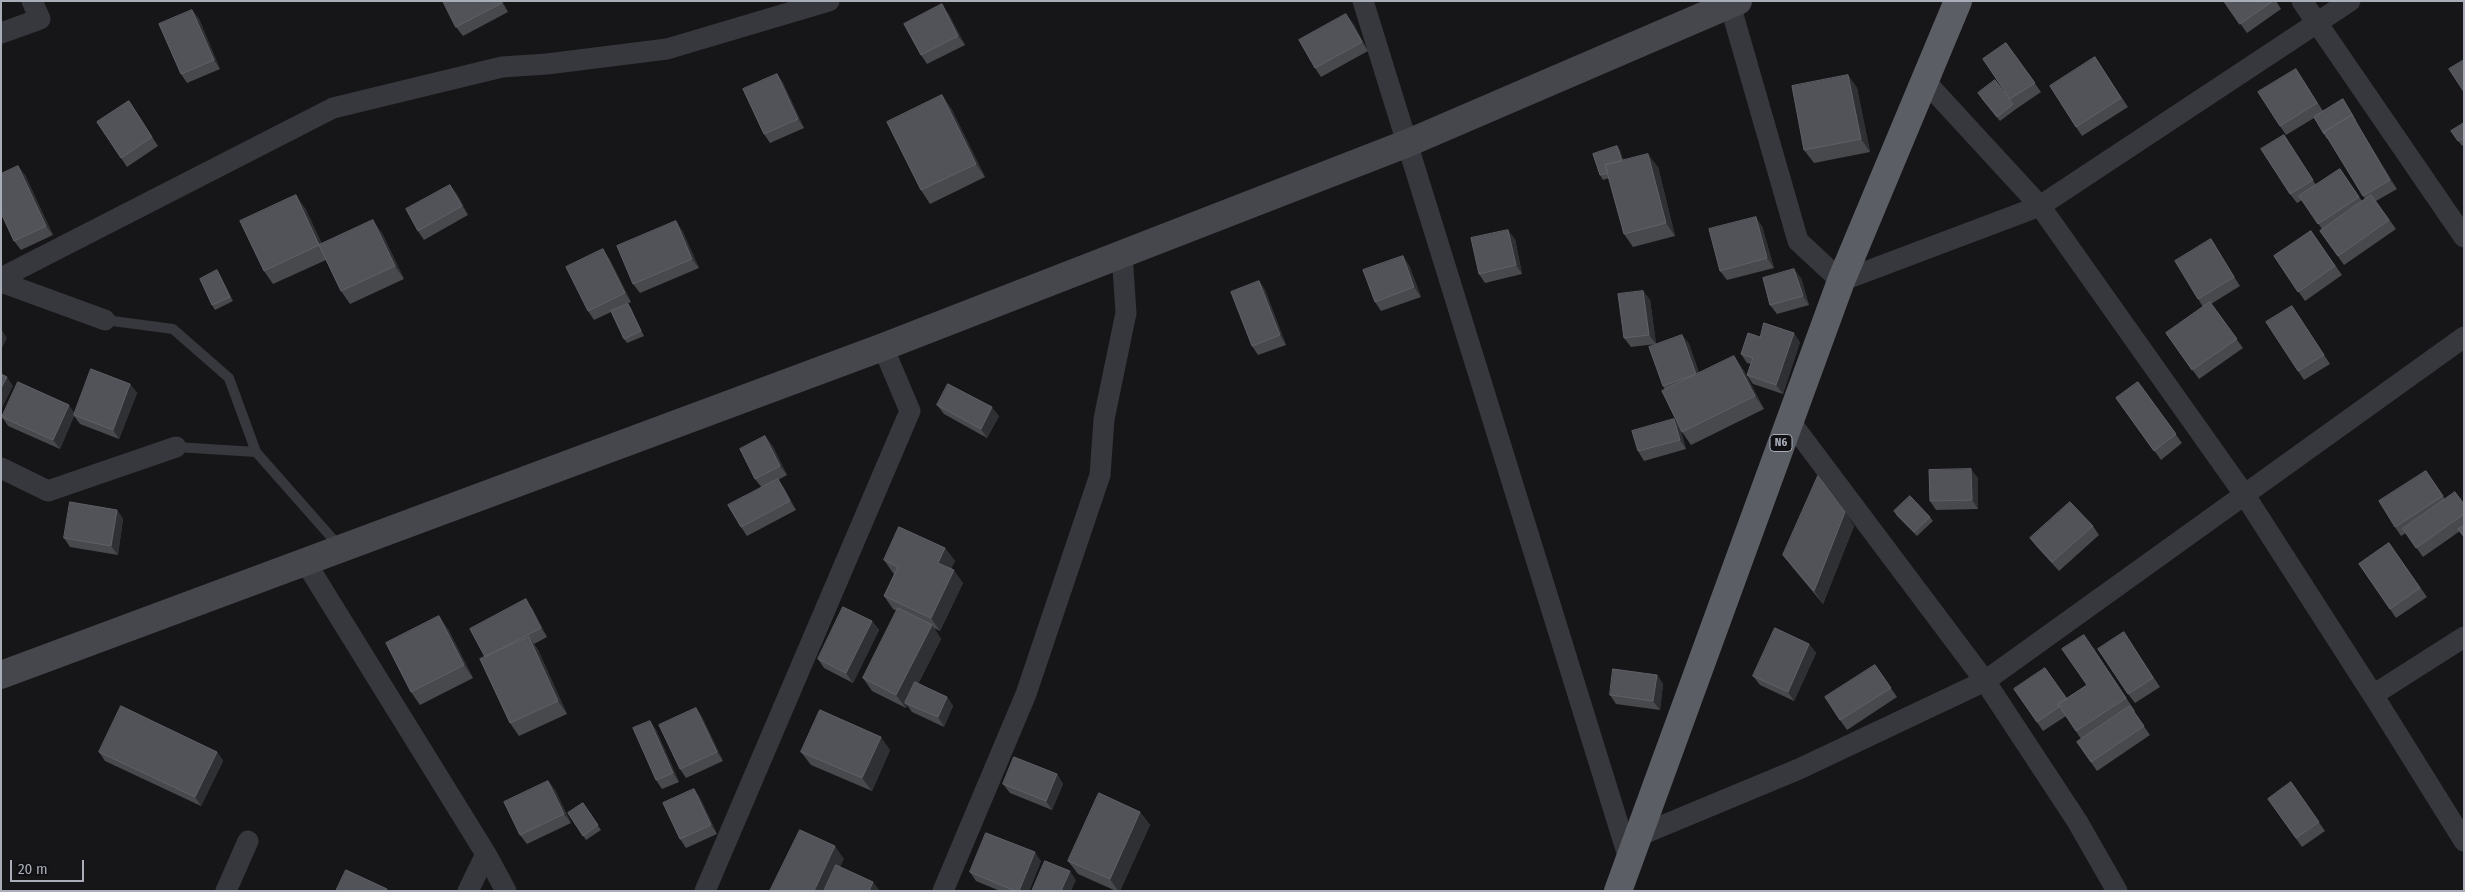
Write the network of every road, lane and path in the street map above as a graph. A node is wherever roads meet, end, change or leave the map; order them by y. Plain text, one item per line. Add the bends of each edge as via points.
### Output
1 (32, 1) edge
2 (829, 1) edge
3 (1364, 1) edge
4 (1958, 1) edge
5 (2302, 1) edge
6 (2350, 1) edge
7 (1732, 3) edge
8 (2317, 24) junction
9 (1, 33) edge
10 (1924, 80) junction
11 (1408, 143) junction
12 (2040, 206) junction
13 (2464, 237) edge
14 (1122, 254) junction
15 (1, 278) edge
16 (1841, 281) junction
17 (1, 282) edge
18 (105, 320) joint
19 (2464, 337) edge
20 (883, 348) junction
21 (1789, 420) junction
22 (176, 447) joint
23 (256, 452) junction
24 (1, 468) edge
25 (2244, 494) junction
26 (342, 550) junction
27 (306, 563) junction
28 (2464, 636) edge
29 (1, 675) edge
30 (1985, 681) junction
31 (2373, 695) junction
32 (248, 841) dead end
33 (2464, 841) edge
34 (1634, 847) junction
35 (486, 854) junction
36 (226, 891) edge
37 (468, 891) edge
38 (506, 891) edge
39 (705, 891) edge
40 (943, 891) edge
41 (1618, 891) edge
42 (2117, 891) edge

1 - 9 street via 40,19
2 - 15 street via 667,48 547,64 502,66 333,108
3 - 11 street
4 - 10 highway, N6
5 - 8 street
6 - 8 street
7 - 11 main road
7 - 16 street via 1798,241
8 - 12 street
8 - 13 street
10 - 12 street
10 - 16 highway, N6
11 - 14 main road
11 - 34 street
12 - 16 street
12 - 25 street
14 - 20 main road
14 - 40 street via 1126,313 1104,419 1100,475 1026,694
16 - 21 highway, N6
17 - 18 street
18 - 23 lane via 173,329 187,341 229,378
19 - 25 street
20 - 26 main road
20 - 39 street via 910,411
21 - 30 street
21 - 34 highway, N6
22 - 23 lane
22 - 24 street via 48,491
23 - 26 lane
25 - 30 street
25 - 31 street
26 - 27 main road
27 - 29 main road
27 - 35 street
28 - 31 street
30 - 34 street
30 - 42 street via 2077,821
31 - 33 street
32 - 36 street
34 - 41 highway, N6
35 - 37 street
35 - 38 street

